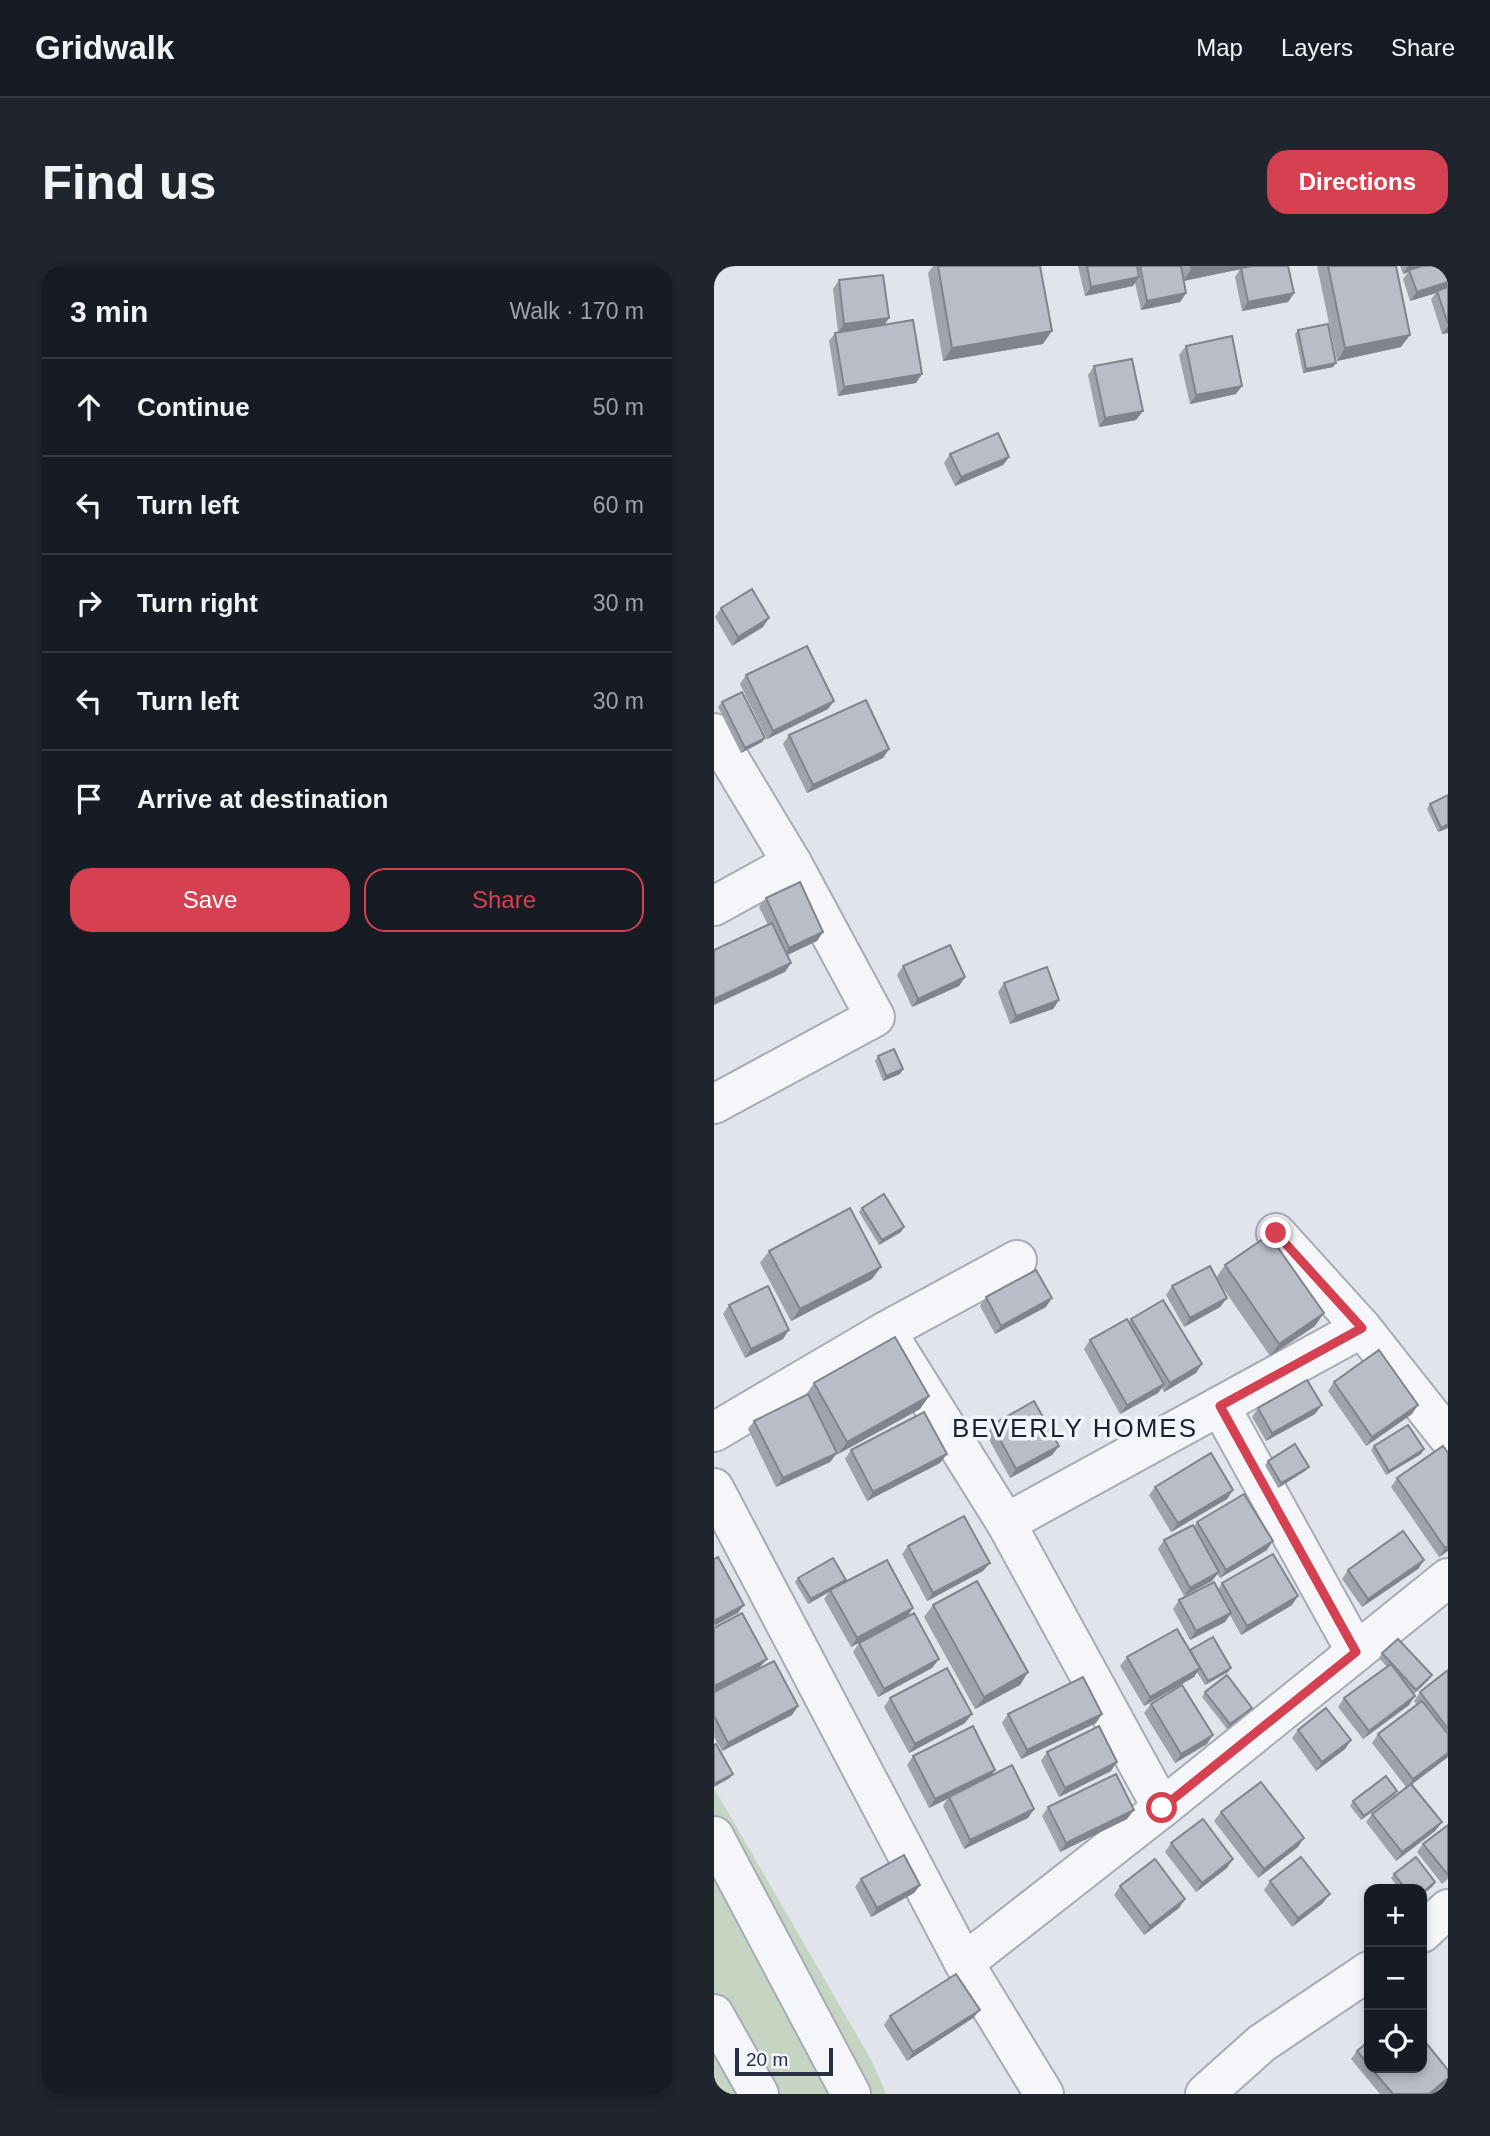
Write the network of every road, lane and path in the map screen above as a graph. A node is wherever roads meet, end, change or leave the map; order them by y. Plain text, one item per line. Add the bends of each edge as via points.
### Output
1 (714, 733) edge
2 (792, 863) junction
3 (714, 906) edge
4 (714, 1104) edge
5 (1276, 1233) dead end
6 (1017, 1260) dead end
7 (1362, 1328) junction
8 (886, 1331) junction
9 (1220, 1406) junction
10 (714, 1432) edge
11 (1448, 1437) edge
12 (714, 1488) edge
13 (1006, 1523) junction
14 (1448, 1578) edge
15 (1356, 1652) junction
16 (1162, 1808) junction
17 (714, 1836) edge
18 (1448, 1909) edge
19 (1427, 1928) edge
20 (964, 1963) junction
21 (1364, 1974) edge
22 (714, 2014) edge
23 (759, 2094) edge
24 (851, 2094) edge
25 (1044, 2094) edge
26 (1205, 2094) edge

1 - 2 street
2 - 3 street
2 - 4 street via 875,1017
5 - 7 street
6 - 8 street
7 - 9 street
7 - 11 street
8 - 10 street
8 - 13 street
9 - 13 street
9 - 15 street
12 - 20 street
13 - 16 street
14 - 15 street
15 - 16 street
16 - 20 street
17 - 24 street
18 - 19 street
20 - 25 street
21 - 26 street via 1262,2043
22 - 23 street

